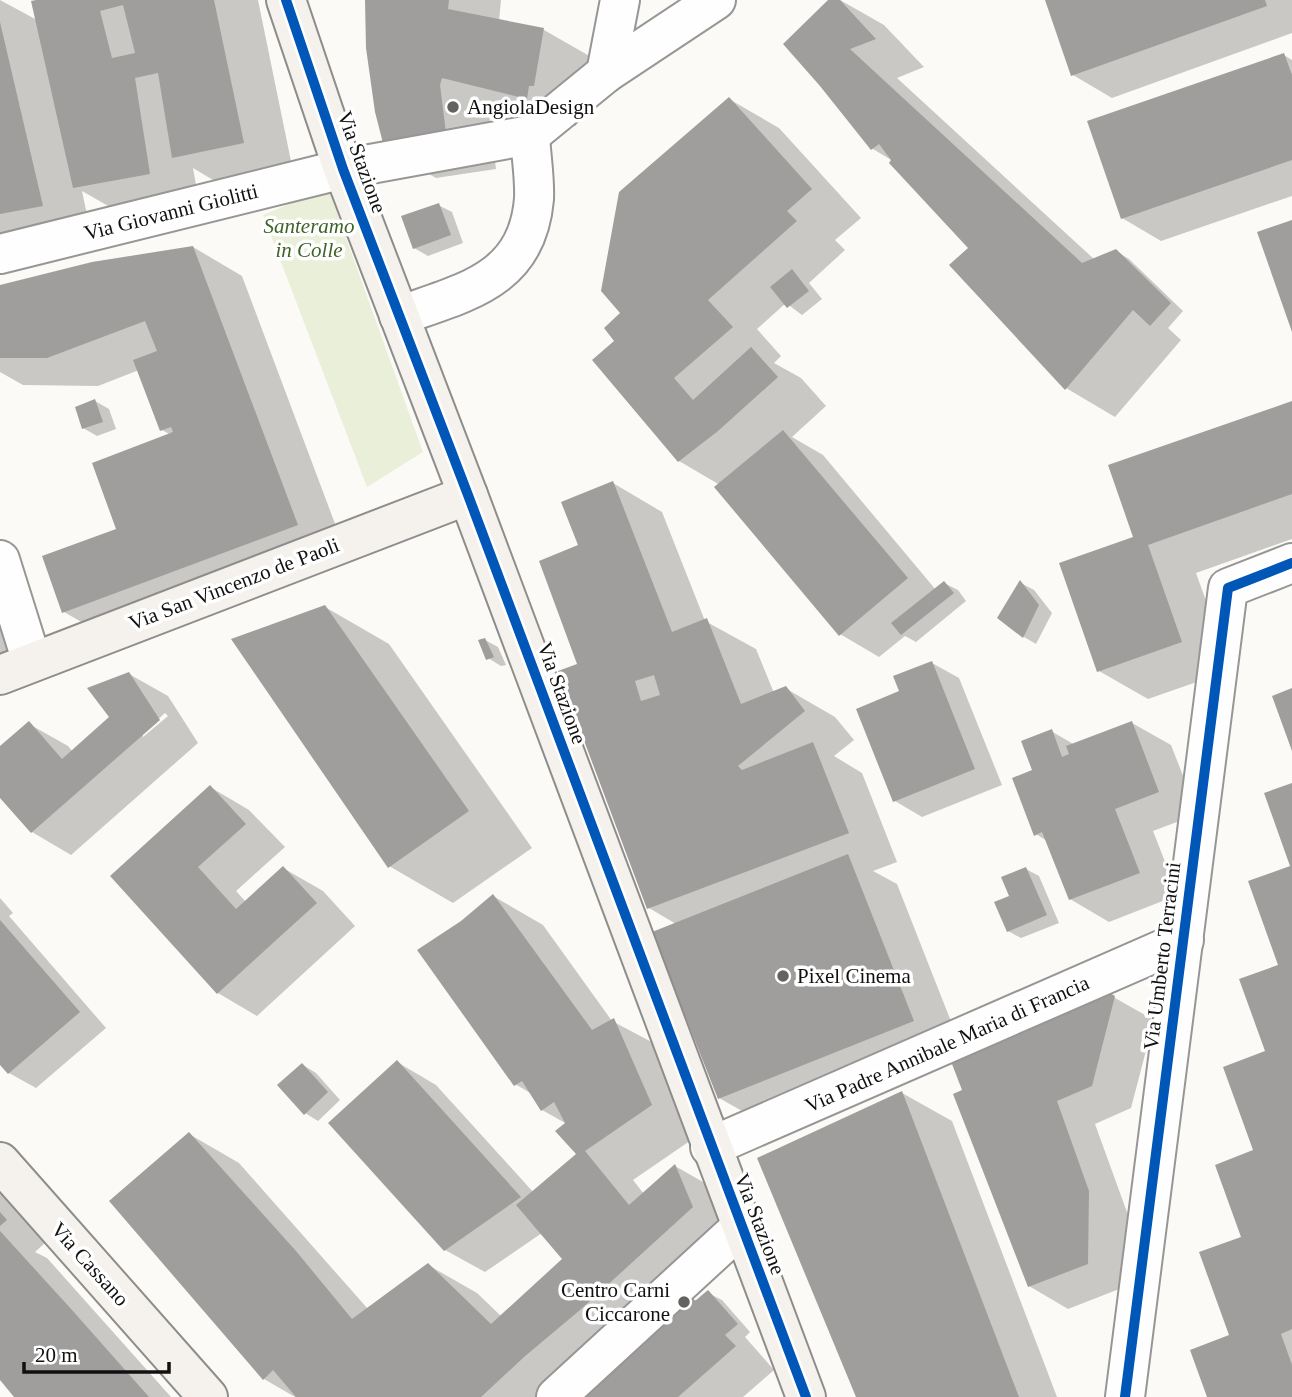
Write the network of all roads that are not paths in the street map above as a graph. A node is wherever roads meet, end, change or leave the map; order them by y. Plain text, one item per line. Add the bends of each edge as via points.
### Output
1 (286, 0) edge
2 (620, 0) edge
3 (716, 0) edge
4 (606, 73) junction
5 (530, 135) junction
6 (343, 169) junction
7 (0, 254) edge
8 (400, 316) junction
9 (468, 495) junction
10 (0, 560) edge
11 (1292, 563) edge
12 (16, 668) edge
13 (1184, 940) junction
14 (710, 1147) junction
15 (0, 1162) edge
16 (741, 1227) junction
17 (208, 1397) edge
18 (556, 1397) edge
19 (806, 1397) edge
20 (1125, 1397) edge

1 - 6 street, Via Stazione
2 - 4 street
3 - 4 street
4 - 5 street
5 - 6 street, Via Giovanni Giolitti
5 - 8 street via 534,197 531,222 517,254 491,280
6 - 7 street, Via Giovanni Giolitti
6 - 8 street, Via Stazione
8 - 9 street, Via Stazione
9 - 12 street, Via San Vincenzo de Paoli
9 - 14 street, Via Stazione
10 - 12 street
11 - 13 street, Via Umberto Terracini via 1228,588
13 - 14 street, Via Padre Annibale Maria di Francia
13 - 20 street, Via Umberto Terracini
14 - 16 street, Via Stazione
15 - 17 street, Via Cassano
16 - 18 street
16 - 19 street, Via Stazione

